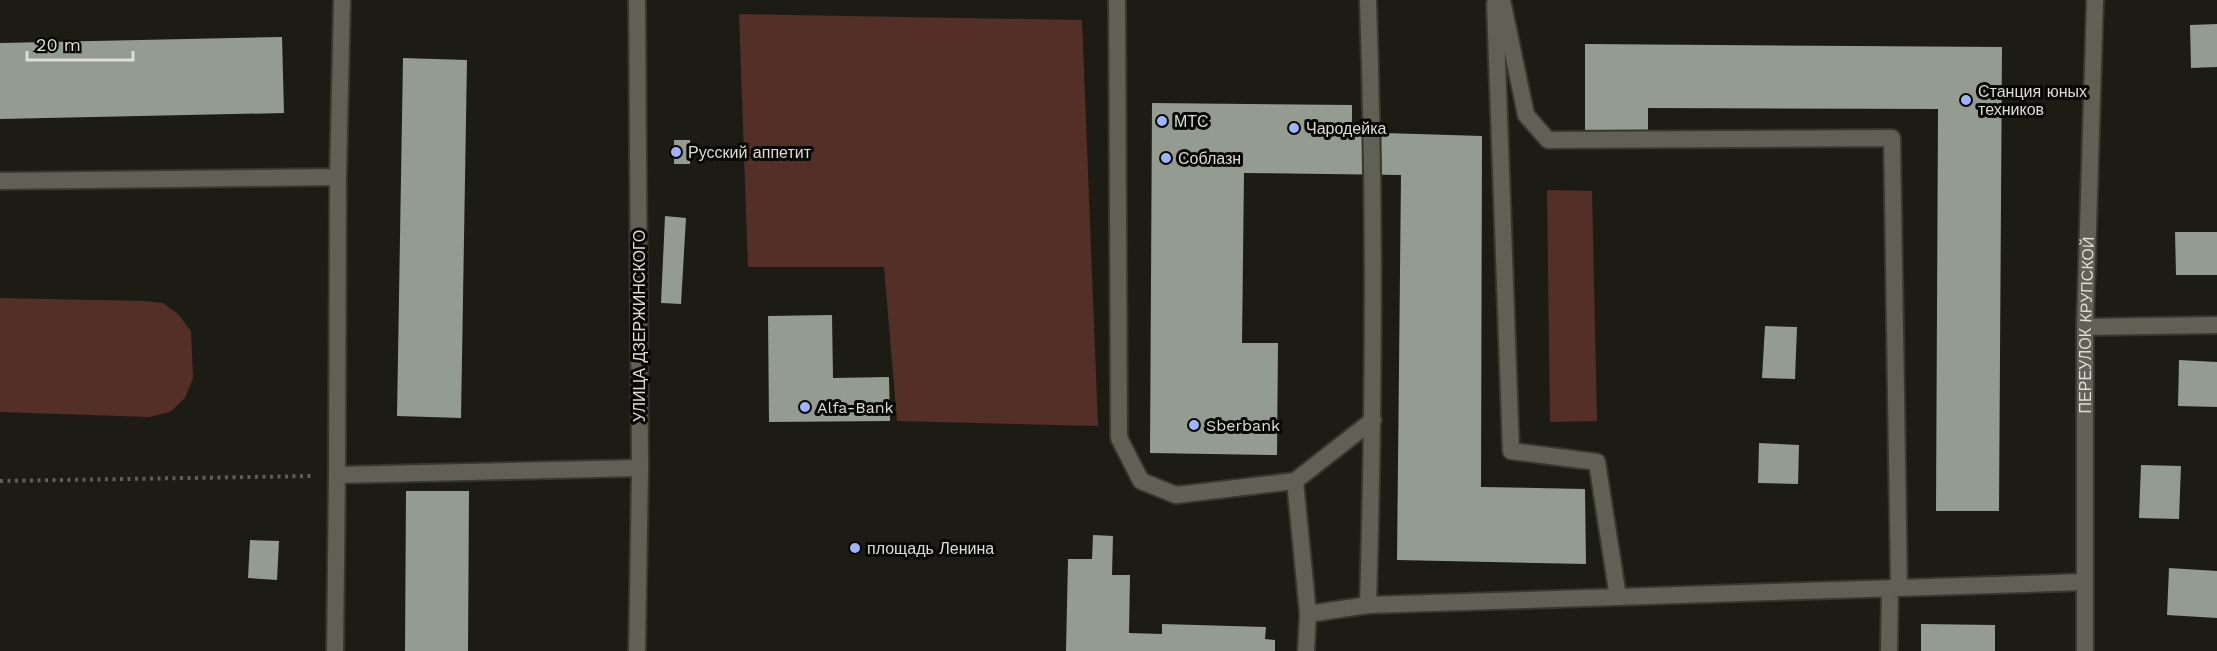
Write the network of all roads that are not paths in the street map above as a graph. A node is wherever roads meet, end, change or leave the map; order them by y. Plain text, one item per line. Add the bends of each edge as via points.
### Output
1 (342, 0) edge
2 (637, 0) edge
3 (1117, 0) edge
4 (1368, 0) edge
5 (1495, 0) edge
6 (1502, 0) edge
7 (2095, 0) edge
8 (338, 177) junction
9 (0, 181) edge
10 (2217, 326) edge
11 (2085, 327) junction
12 (1373, 420) junction
13 (640, 468) junction
14 (337, 475) junction
15 (1295, 481) junction
16 (2085, 582) junction
17 (1895, 588) junction
18 (1618, 597) junction
19 (1368, 605) junction
20 (1308, 614) junction
21 (335, 651) edge
22 (637, 651) edge
23 (1306, 651) edge
24 (1889, 651) edge
25 (2085, 651) edge

1 - 8 street
2 - 13 street, УЛИЦА ДЗЕРЖИНСКОГО
3 - 15 street via 1119,438 1141,481 1176,495
4 - 12 street
5 - 18 street via 1511,451 1597,462
6 - 17 street via 1526,115 1548,140 1892,138
7 - 11 street, ПЕРЕУЛОК КРУПСКОЙ
8 - 9 street
8 - 14 street
10 - 11 street
11 - 16 street, ПЕРЕУЛОК КРУПСКОЙ
12 - 15 street
12 - 19 street
13 - 14 street
13 - 22 street, УЛИЦА ДЗЕРЖИНСКОГО
14 - 21 street
15 - 20 street
16 - 17 street
16 - 25 street, ПЕРЕУЛОК КРУПСКОЙ
17 - 18 street
17 - 24 street
18 - 19 street
19 - 20 street
20 - 23 street

